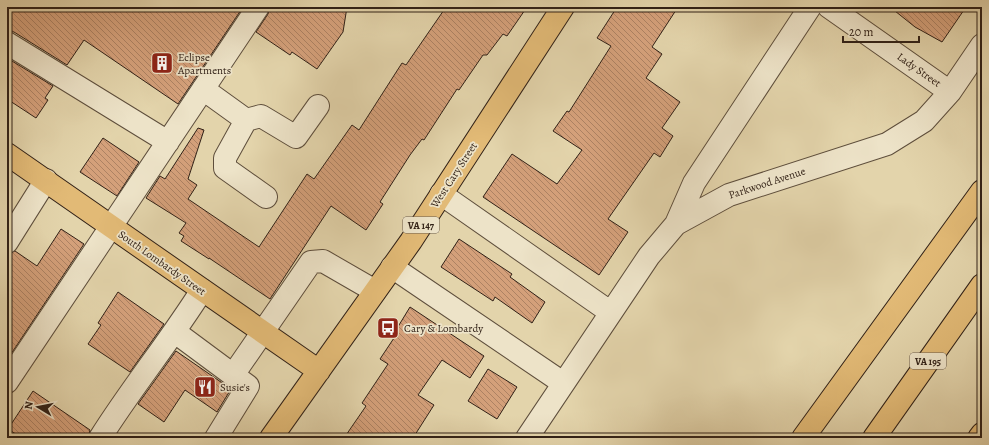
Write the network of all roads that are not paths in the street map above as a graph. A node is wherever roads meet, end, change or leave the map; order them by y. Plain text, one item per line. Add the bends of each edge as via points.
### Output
1 (258, 7) edge
2 (563, 7) edge
3 (810, 7) edge
4 (829, 7) edge
5 (7, 43) edge
6 (982, 44) edge
7 (203, 89) junction
8 (950, 92) junction
9 (318, 106) dead end
10 (246, 120) junction
11 (168, 142) junction
12 (7, 154) edge
13 (46, 180) junction
14 (982, 191) edge
15 (441, 194) junction
16 (266, 197) dead end
17 (676, 224) junction
18 (110, 227) junction
19 (7, 242) edge
20 (392, 267) junction
21 (982, 285) edge
22 (202, 290) junction
23 (375, 291) junction
24 (610, 312) junction
25 (175, 332) junction
26 (262, 333) junction
27 (319, 371) junction
28 (233, 375) junction
29 (7, 382) edge
30 (563, 383) junction
31 (982, 434) edge
32 (100, 438) edge
33 (216, 438) edge
34 (272, 438) edge
35 (527, 438) edge
36 (804, 438) edge
37 (874, 438) edge
38 (980, 438) edge

1 - 7 street
2 - 15 main road, West Cary Street / VA 147
3 - 17 street via 694,183
4 - 8 street, Lady Street
5 - 11 street
6 - 8 street, Parkwood Avenue
7 - 10 street
7 - 11 street
8 - 17 street, Parkwood Avenue via 924,122 887,144 729,195
9 - 10 street via 296,136 261,116
10 - 16 street via 225,158 225,168
11 - 18 street
12 - 13 main road, South Lombardy Street
13 - 18 main road, South Lombardy Street
13 - 19 street
14 - 36 main road
15 - 20 main road, West Cary Street / VA 147
15 - 24 street
17 - 24 street, Parkwood Avenue via 648,256
18 - 22 main road, South Lombardy Street
18 - 29 street
20 - 23 main road, West Cary Street / VA 147
20 - 30 street
21 - 37 main road, VA 195
22 - 25 street
22 - 26 main road, South Lombardy Street
23 - 26 street via 323,261 311,262
23 - 27 main road, West Cary Street / VA 147
24 - 30 street, Parkwood Avenue
25 - 28 street
25 - 32 street
26 - 27 main road, South Lombardy Street
26 - 28 street
27 - 34 main road, West Cary Street / VA 147
28 - 33 street via 248,386
30 - 35 street, Parkwood Avenue
31 - 38 main road

